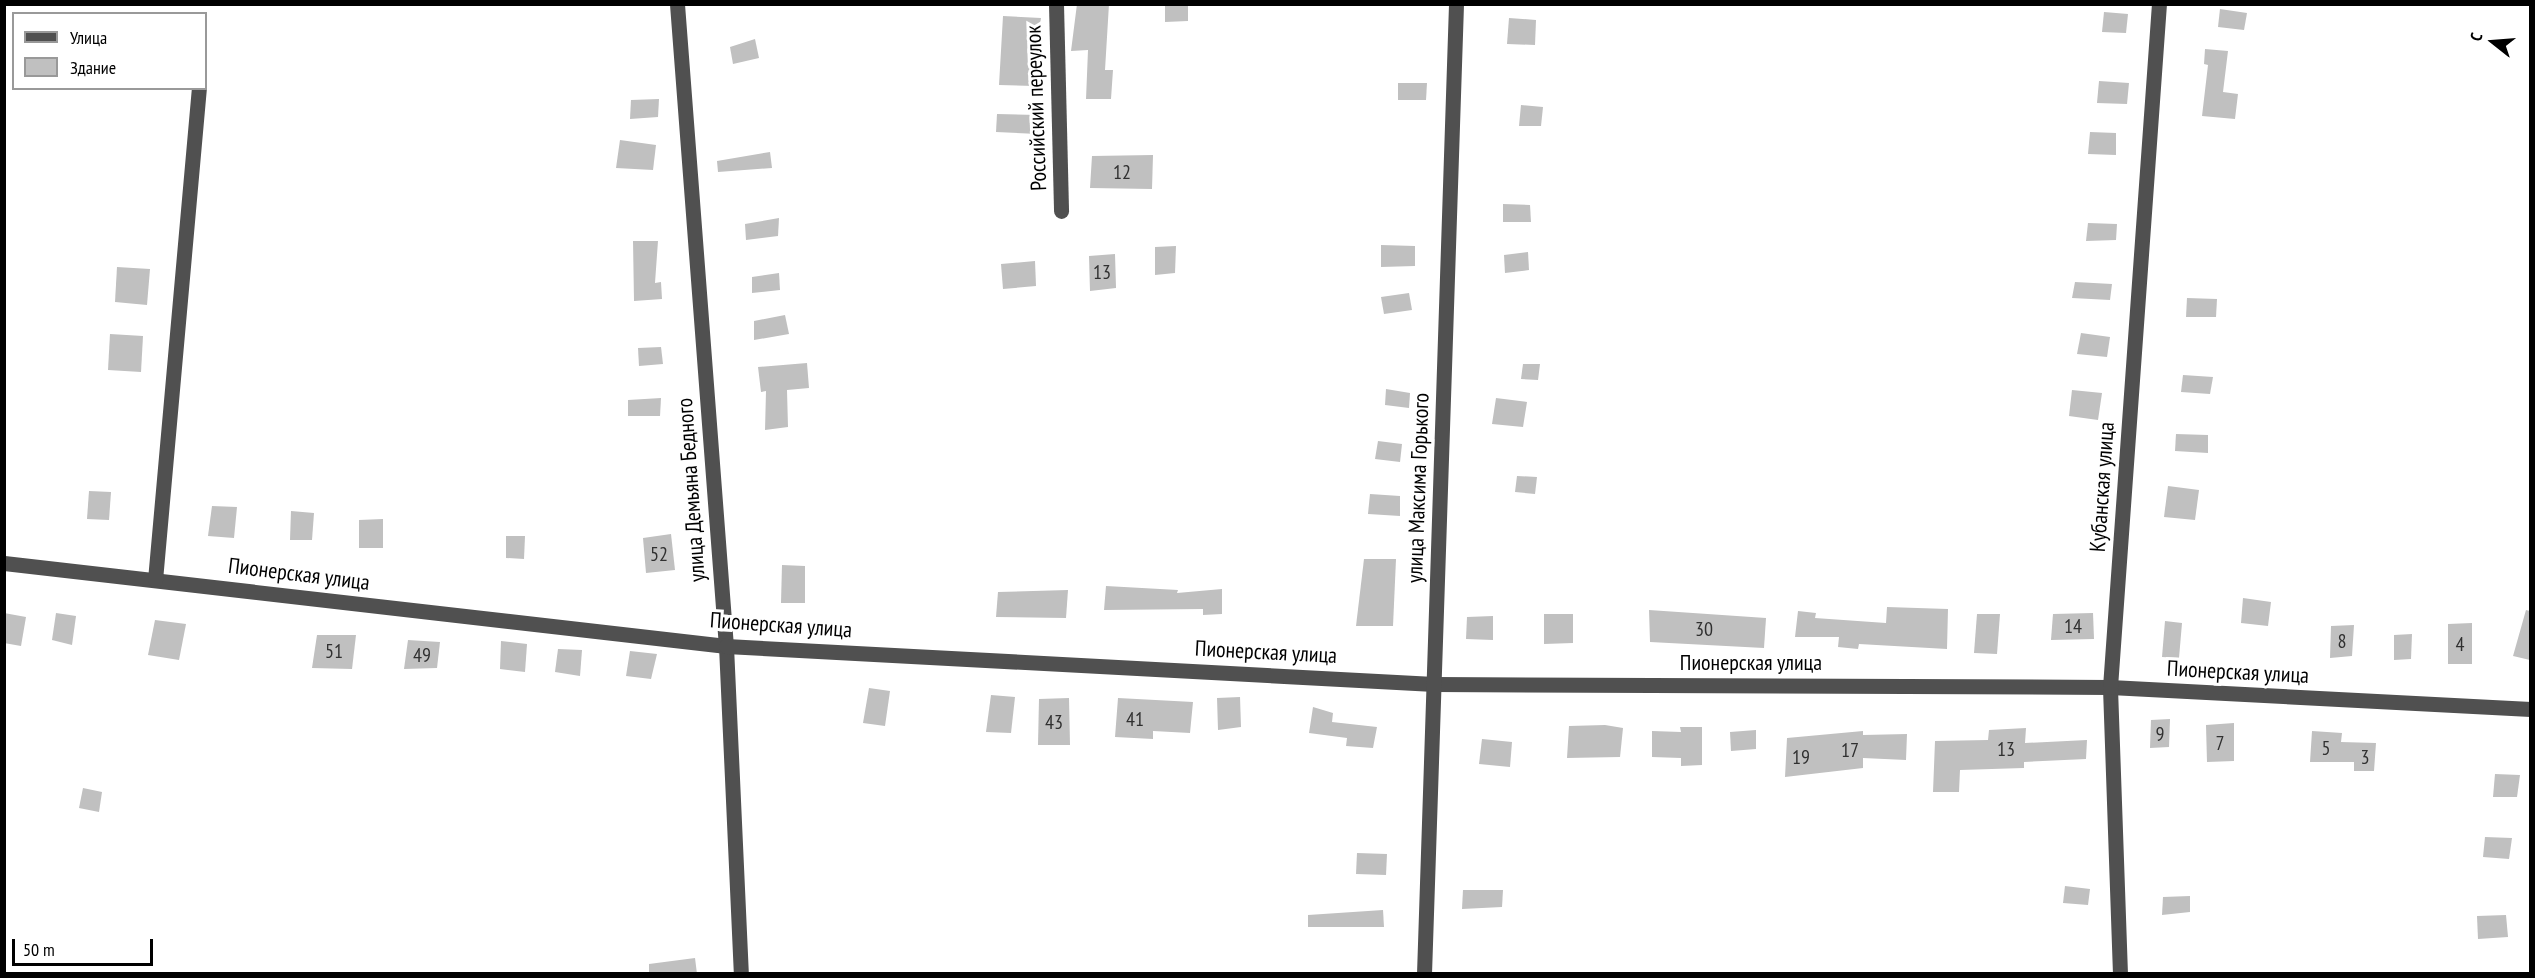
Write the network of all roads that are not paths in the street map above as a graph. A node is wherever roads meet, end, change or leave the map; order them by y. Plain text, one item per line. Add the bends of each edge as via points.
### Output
1 (677, 4) edge
2 (1056, 4) edge
3 (1456, 4) edge
4 (2159, 4) edge
5 (199, 90) edge
6 (1061, 211) dead end
7 (4, 563) edge
8 (155, 580) junction
9 (726, 646) junction
10 (1434, 684) junction
11 (2110, 687) junction
12 (2530, 709) edge
13 (741, 974) edge
14 (1424, 974) edge
15 (2120, 974) edge

1 - 9 street, улица Демьяна Бедного
2 - 6 street, Российский переулок
3 - 10 street, улица Максима Горького
4 - 11 street, Кубанская улица
5 - 8 street
7 - 8 street, Пионерская улица
8 - 9 street, Пионерская улица
9 - 10 street, Пионерская улица
9 - 13 street, улица Демьяна Бедного
10 - 11 street, Пионерская улица
10 - 14 street, улица Максима Горького
11 - 12 street, Пионерская улица
11 - 15 street, Кубанская улица

